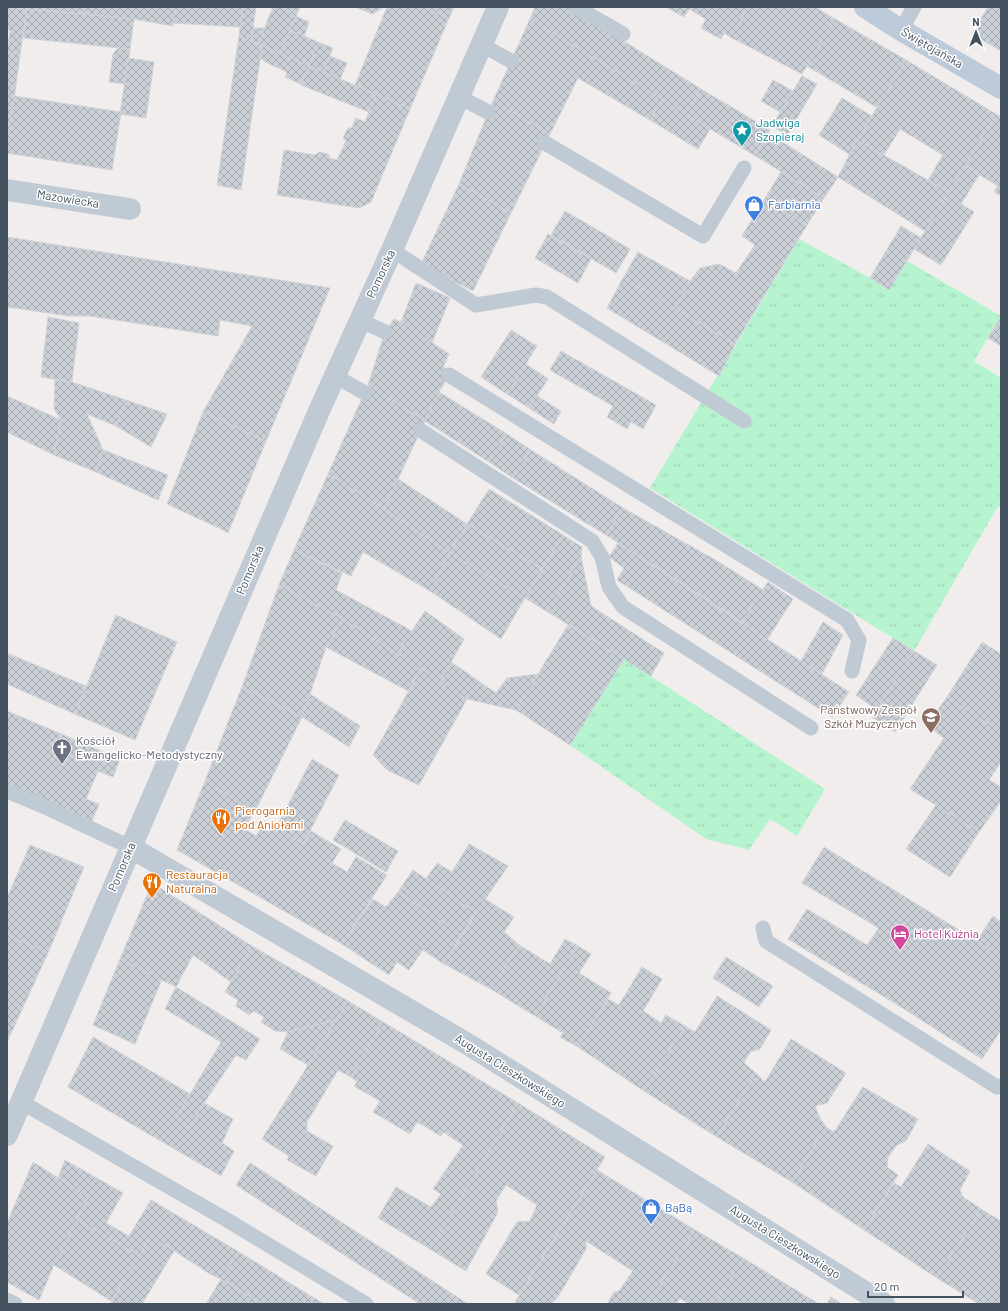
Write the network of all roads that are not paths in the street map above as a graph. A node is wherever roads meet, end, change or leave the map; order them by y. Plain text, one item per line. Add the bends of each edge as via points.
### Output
1 (498, 7) edge
2 (576, 7) edge
3 (865, 7) edge
4 (914, 7) edge
5 (901, 30) junction
6 (624, 34) dead end
7 (482, 45) junction
8 (511, 61) dead end
9 (1001, 88) edge
10 (459, 97) junction
11 (488, 112) dead end
12 (545, 143) dead end
13 (744, 168) dead end
14 (7, 190) edge
15 (130, 209) dead end
16 (392, 250) junction
17 (360, 320) junction
18 (385, 332) dead end
19 (449, 375) dead end
20 (335, 376) junction
21 (365, 393) dead end
22 (744, 421) dead end
23 (420, 430) dead end
24 (852, 671) dead end
25 (811, 728) dead end
26 (7, 791) edge
27 (130, 847) junction
28 (763, 928) dead end
29 (1001, 1086) edge
30 (14, 1097) edge
31 (7, 1135) edge
32 (7, 1300) edge
33 (15, 1304) edge
34 (366, 1304) edge
35 (884, 1304) edge

1 - 7 street, Pomorska
2 - 6 lane
3 - 5 street, Świętojańska
4 - 5 lane
5 - 9 street, Świętojańska
7 - 8 lane
7 - 10 street, Pomorska
10 - 11 lane
10 - 16 street, Pomorska
12 - 13 lane via 703,236
14 - 15 street, Mazowiecka
16 - 17 street, Pomorska
16 - 22 lane via 476,305 536,295 547,297
17 - 18 lane
17 - 20 street, Pomorska
19 - 24 lane via 847,620 859,640
20 - 21 lane
20 - 27 street, Pomorska
23 - 25 lane via 592,541 602,557 609,587 624,607
26 - 27 lane
27 - 30 street, Pomorska
27 - 35 street, Augusta Cieszkowskiego via 466,1043
28 - 29 lane via 766,941 997,1087
30 - 31 street, Pomorska
30 - 34 lane
32 - 33 lane

